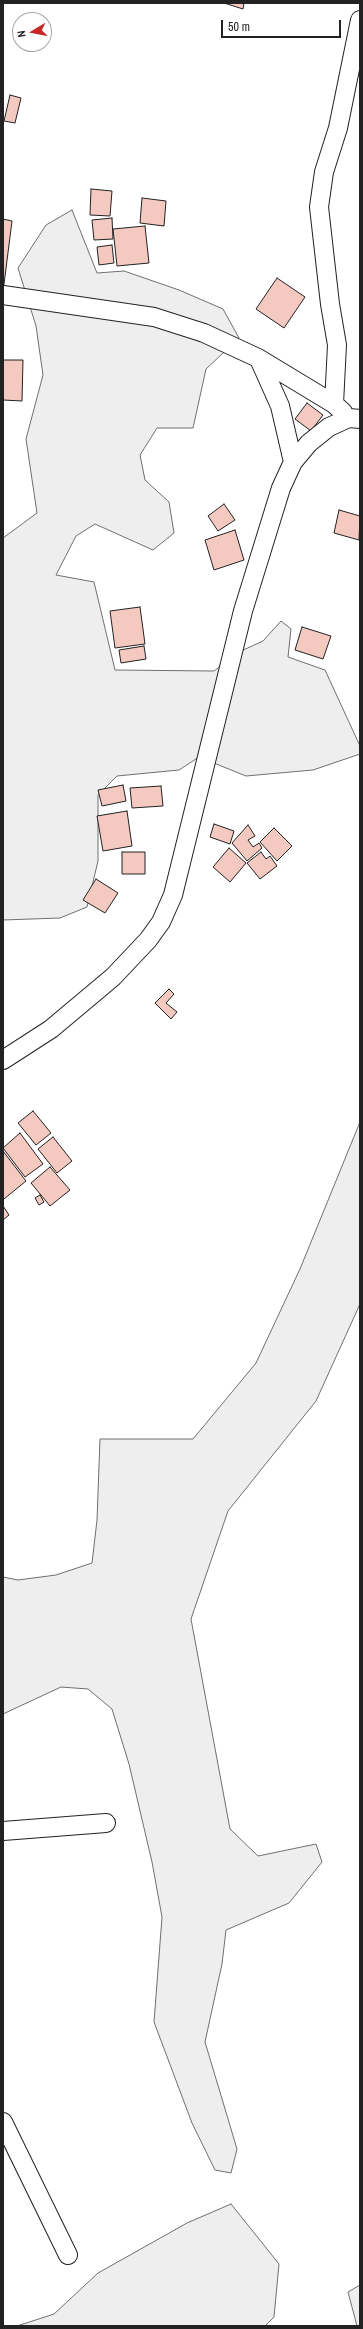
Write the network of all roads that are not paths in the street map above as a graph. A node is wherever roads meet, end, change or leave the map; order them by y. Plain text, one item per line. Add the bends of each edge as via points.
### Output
1 (360, 20) edge
2 (3, 295) edge
3 (258, 358) junction
4 (334, 404) junction
5 (355, 419) edge
6 (293, 462) junction
7 (3, 1060) edge
8 (106, 1823) dead end
9 (3, 1831) edge
10 (3, 2122) edge
11 (68, 2255) dead end

1 - 4 street via 338,128 324,172 319,206 336,345
2 - 3 street via 154,317 204,332
3 - 4 street
3 - 6 street via 280,406
4 - 5 street
5 - 6 street via 329,427 309,443
6 - 7 street via 281,488 243,611 173,895 161,922 113,977 51,1029
8 - 9 street
10 - 11 street

